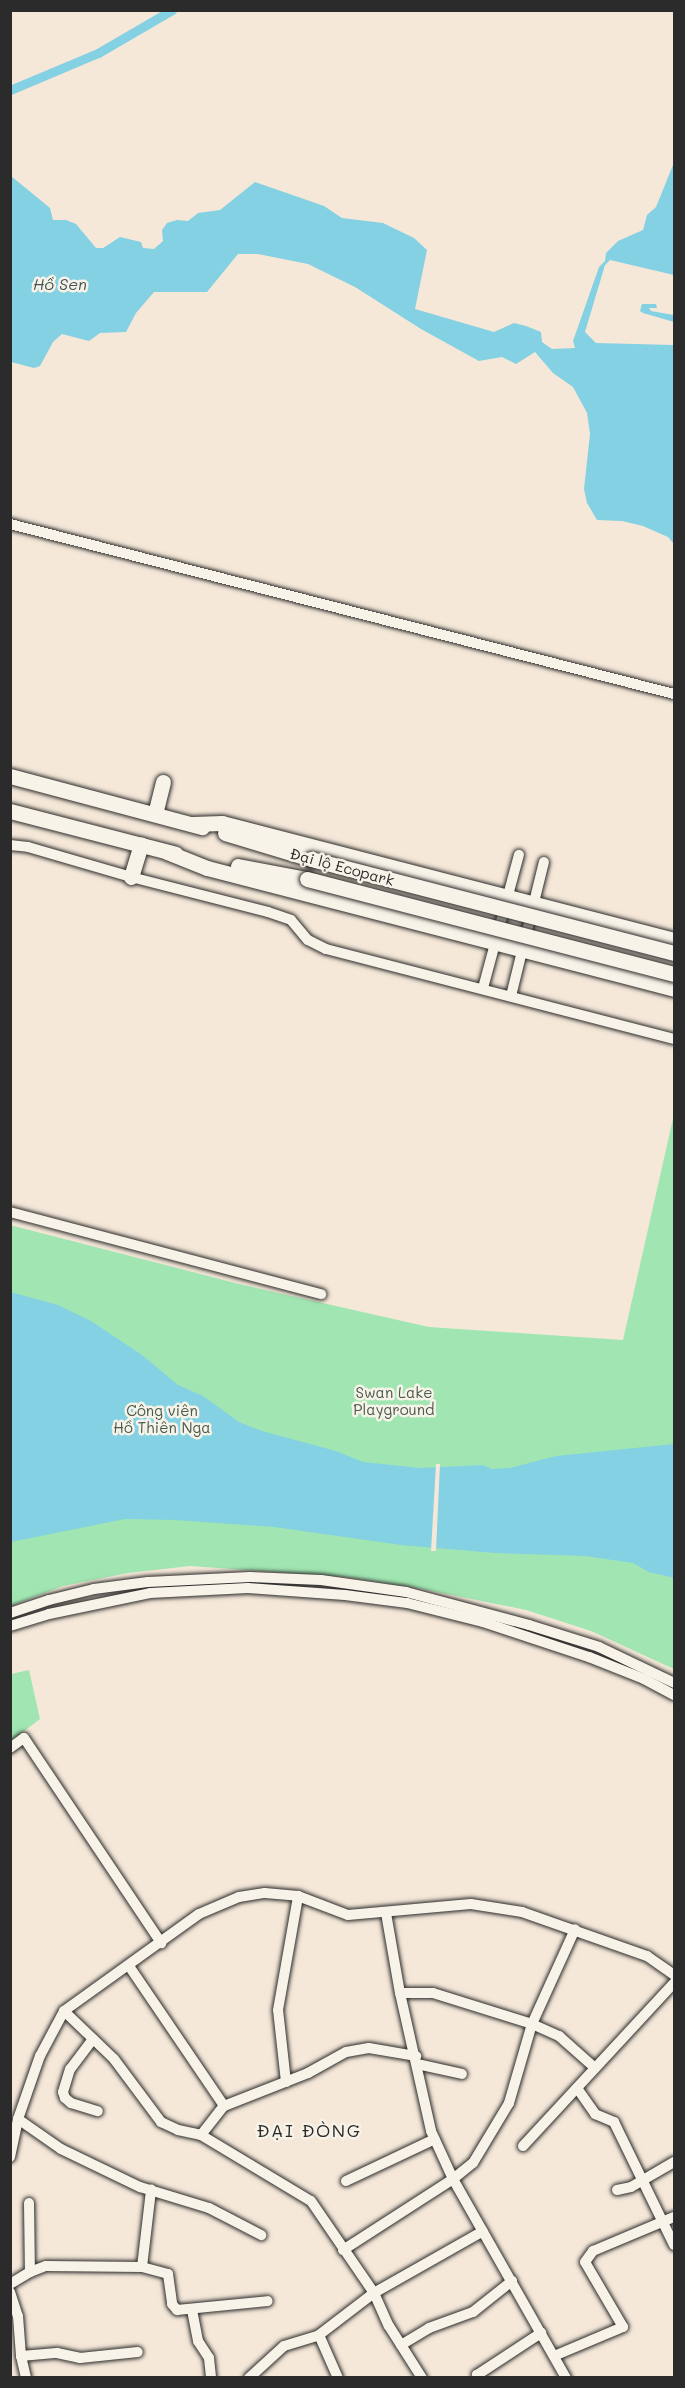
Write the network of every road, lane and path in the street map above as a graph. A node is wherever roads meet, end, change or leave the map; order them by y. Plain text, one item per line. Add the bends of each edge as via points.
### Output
1 (10, 524) edge
2 (675, 694) edge
3 (10, 776) edge
4 (163, 782) dead end
5 (10, 811) edge
6 (155, 814) junction
7 (192, 824) junction
8 (10, 845) edge
9 (141, 845) junction
10 (167, 852) junction
11 (519, 855) dead end
12 (544, 862) dead end
13 (131, 877) junction
14 (507, 897) junction
15 (534, 903) junction
16 (675, 940) edge
17 (495, 942) junction
18 (522, 949) junction
19 (675, 952) edge
20 (675, 974) edge
21 (483, 988) junction
22 (675, 989) edge
23 (511, 996) junction
24 (675, 1039) edge
25 (10, 1212) edge
26 (321, 1294) dead end
27 (149, 1587) junction
28 (429, 1603) junction
29 (10, 1613) edge
30 (10, 1626) edge
31 (675, 1683) edge
32 (675, 1695) edge
33 (10, 1748) edge
34 (298, 1896) junction
35 (386, 1913) junction
36 (575, 1929) junction
37 (161, 1943) junction
38 (129, 1966) junction
39 (675, 1975) edge
40 (675, 1983) edge
41 (400, 1994) junction
42 (64, 2011) junction
43 (532, 2024) junction
44 (93, 2039) junction
45 (417, 2060) junction
46 (595, 2068) junction
47 (462, 2074) dead end
48 (286, 2082) junction
49 (577, 2088) junction
50 (224, 2106) junction
51 (98, 2111) dead end
52 (18, 2119) junction
53 (201, 2135) junction
54 (435, 2139) junction
55 (523, 2146) dead end
56 (10, 2157) edge
57 (675, 2162) edge
58 (453, 2179) junction
59 (643, 2180) junction
60 (346, 2181) dead end
61 (151, 2190) junction
62 (617, 2190) dead end
63 (30, 2203) dead end
64 (675, 2217) edge
65 (661, 2222) junction
66 (483, 2231) junction
67 (261, 2235) dead end
68 (675, 2245) edge
69 (343, 2250) junction
70 (142, 2267) junction
71 (30, 2272) junction
72 (512, 2281) junction
73 (10, 2284) edge
74 (10, 2292) edge
75 (374, 2293) junction
76 (268, 2301) dead end
77 (192, 2310) junction
78 (541, 2333) junction
79 (319, 2335) junction
80 (401, 2345) junction
81 (138, 2352) dead end
82 (21, 2356) junction
83 (554, 2356) junction
84 (26, 2378) edge
85 (211, 2378) edge
86 (249, 2378) edge
87 (338, 2378) edge
88 (422, 2378) edge
89 (479, 2378) edge
90 (566, 2378) edge

1 - 2 street
3 - 6 highway, Đại lộ Ecopark
4 - 6 highway
5 - 9 highway, Đại lộ Ecopark
6 - 7 highway, Đại lộ Ecopark
7 - 14 highway via 222,823
7 - 19 highway, Đại lộ Ecopark, bridge via 311,859
8 - 13 street
9 - 10 highway, Đại lộ Ecopark
9 - 13 highway
10 - 17 highway via 207,867
10 - 20 highway, Đại lộ Ecopark, bridge via 307,879
11 - 14 street
12 - 15 street
13 - 21 street via 291,920 308,940 326,949
14 - 15 highway
14 - 17 street
15 - 16 highway
15 - 18 street
17 - 18 highway
17 - 21 street
18 - 22 highway
18 - 23 street
21 - 23 street
23 - 24 street
25 - 26 street
27 - 28 street via 250,1577 321,1580
27 - 29 street via 83,1592
27 - 30 street
28 - 31 street via 599,1647
28 - 32 street via 589,1657
33 - 37 street via 24,1738
34 - 35 street via 348,1915
34 - 37 street via 265,1893 239,1897 199,1914
34 - 48 street via 278,2010
35 - 36 street via 471,1904 522,1912
35 - 41 street
36 - 39 street via 647,1956
36 - 43 street
37 - 38 street
38 - 42 street
38 - 50 street
40 - 46 street
41 - 43 street via 433,1993
41 - 45 street
42 - 44 street
42 - 52 street via 40,2056
43 - 46 street via 559,2036
43 - 58 street via 509,2103 473,2163
44 - 51 street via 70,2069 63,2092 71,2103
44 - 53 street via 114,2059 161,2122
45 - 47 street
45 - 48 street via 369,2048 346,2052
45 - 54 street
46 - 49 street
48 - 50 street
49 - 55 street
49 - 59 street via 596,2114 614,2122
50 - 53 street
52 - 56 street
52 - 61 street via 61,2149
53 - 69 street via 310,2201
54 - 58 street
54 - 60 street
57 - 59 street
58 - 66 street
58 - 69 street
59 - 62 street
59 - 65 street
61 - 67 street via 209,2208
61 - 70 street
63 - 71 street
64 - 65 street
65 - 68 street
65 - 83 street via 593,2251 585,2262 623,2327
66 - 72 street
66 - 75 street
69 - 75 street
70 - 71 street via 46,2266
70 - 77 street via 167,2272 173,2307
71 - 73 street
72 - 78 street
72 - 80 street via 473,2312 429,2328
74 - 82 street via 18,2316
75 - 79 street
75 - 80 street
76 - 77 street
77 - 85 street via 198,2341 209,2358
78 - 83 street
78 - 89 street via 477,2375
79 - 86 street via 284,2346
79 - 87 street
80 - 88 street
81 - 82 street via 80,2358 57,2352
82 - 84 street
83 - 90 street

